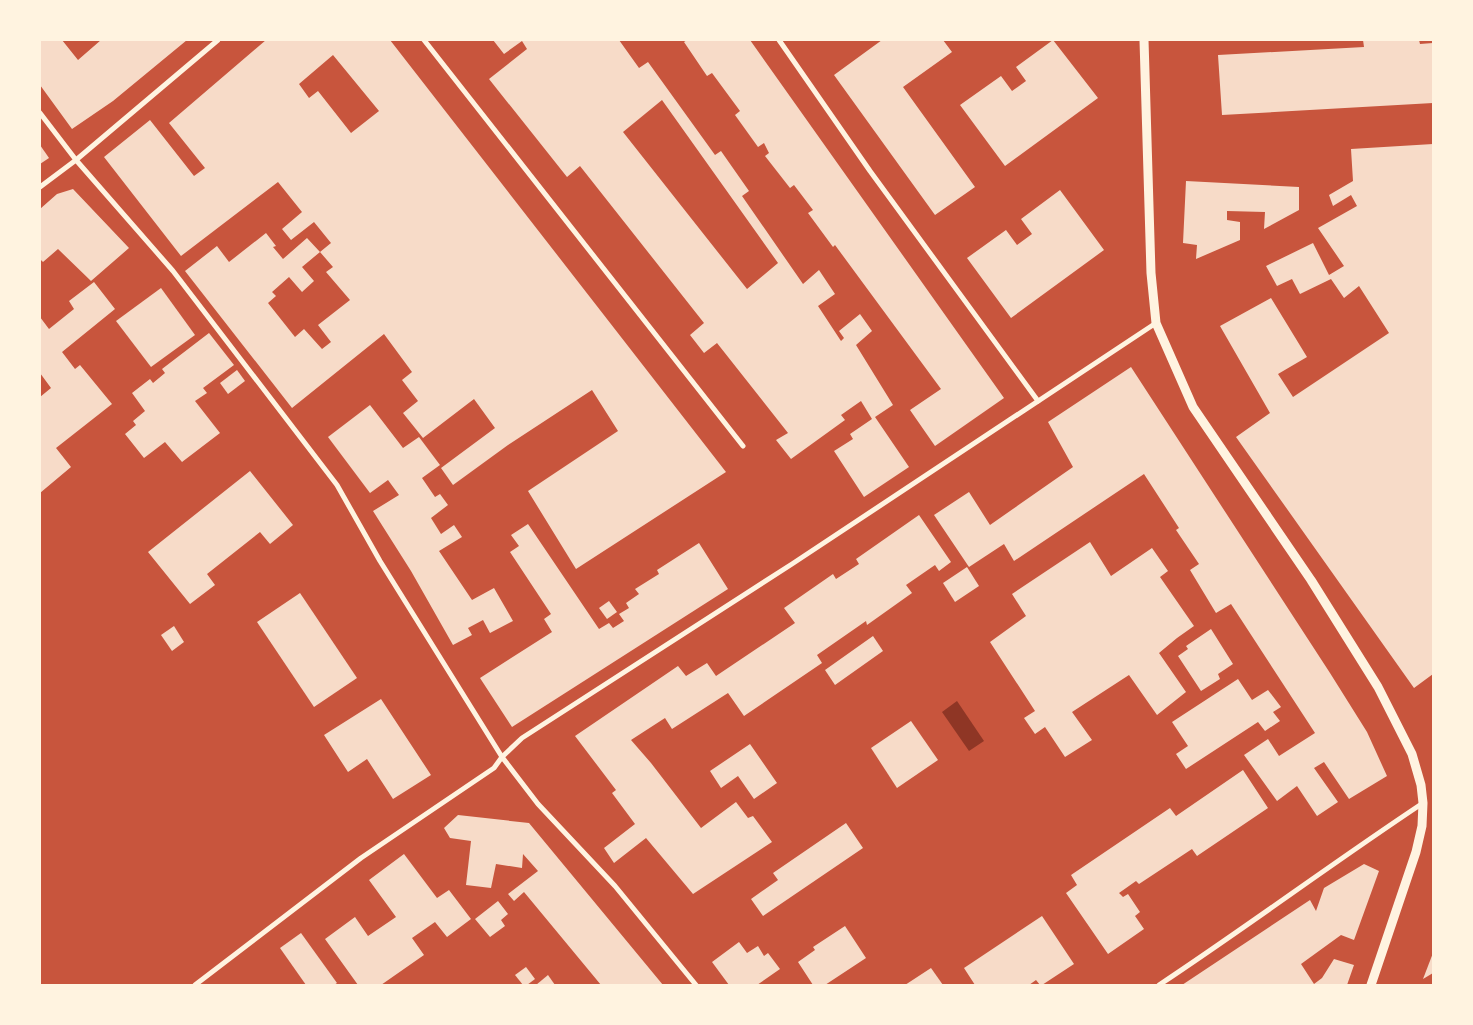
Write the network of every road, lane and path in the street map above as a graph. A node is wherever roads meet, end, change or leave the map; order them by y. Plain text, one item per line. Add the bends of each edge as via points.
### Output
1 (218, 40) edge
2 (424, 40) edge
3 (780, 40) edge
4 (1144, 40) edge
5 (40, 113) edge
6 (76, 160) junction
7 (40, 187) edge
8 (1156, 323) junction
9 (1038, 401) junction
10 (742, 446) dead end
11 (502, 757) junction
12 (1423, 803) junction
13 (194, 985) edge
14 (696, 985) edge
15 (1159, 985) edge
16 (1371, 985) edge

1 - 6 street
2 - 10 street
3 - 9 street via 870,171
4 - 8 street via 1151,272
5 - 6 street
6 - 7 street
6 - 11 street via 173,271 337,485 380,561
8 - 9 street
8 - 12 street via 1193,407 1311,580 1378,687 1412,754
9 - 11 street via 522,738
11 - 13 street via 494,768 361,858
11 - 14 street via 538,804 615,886
12 - 15 street
12 - 16 street via 1416,852

